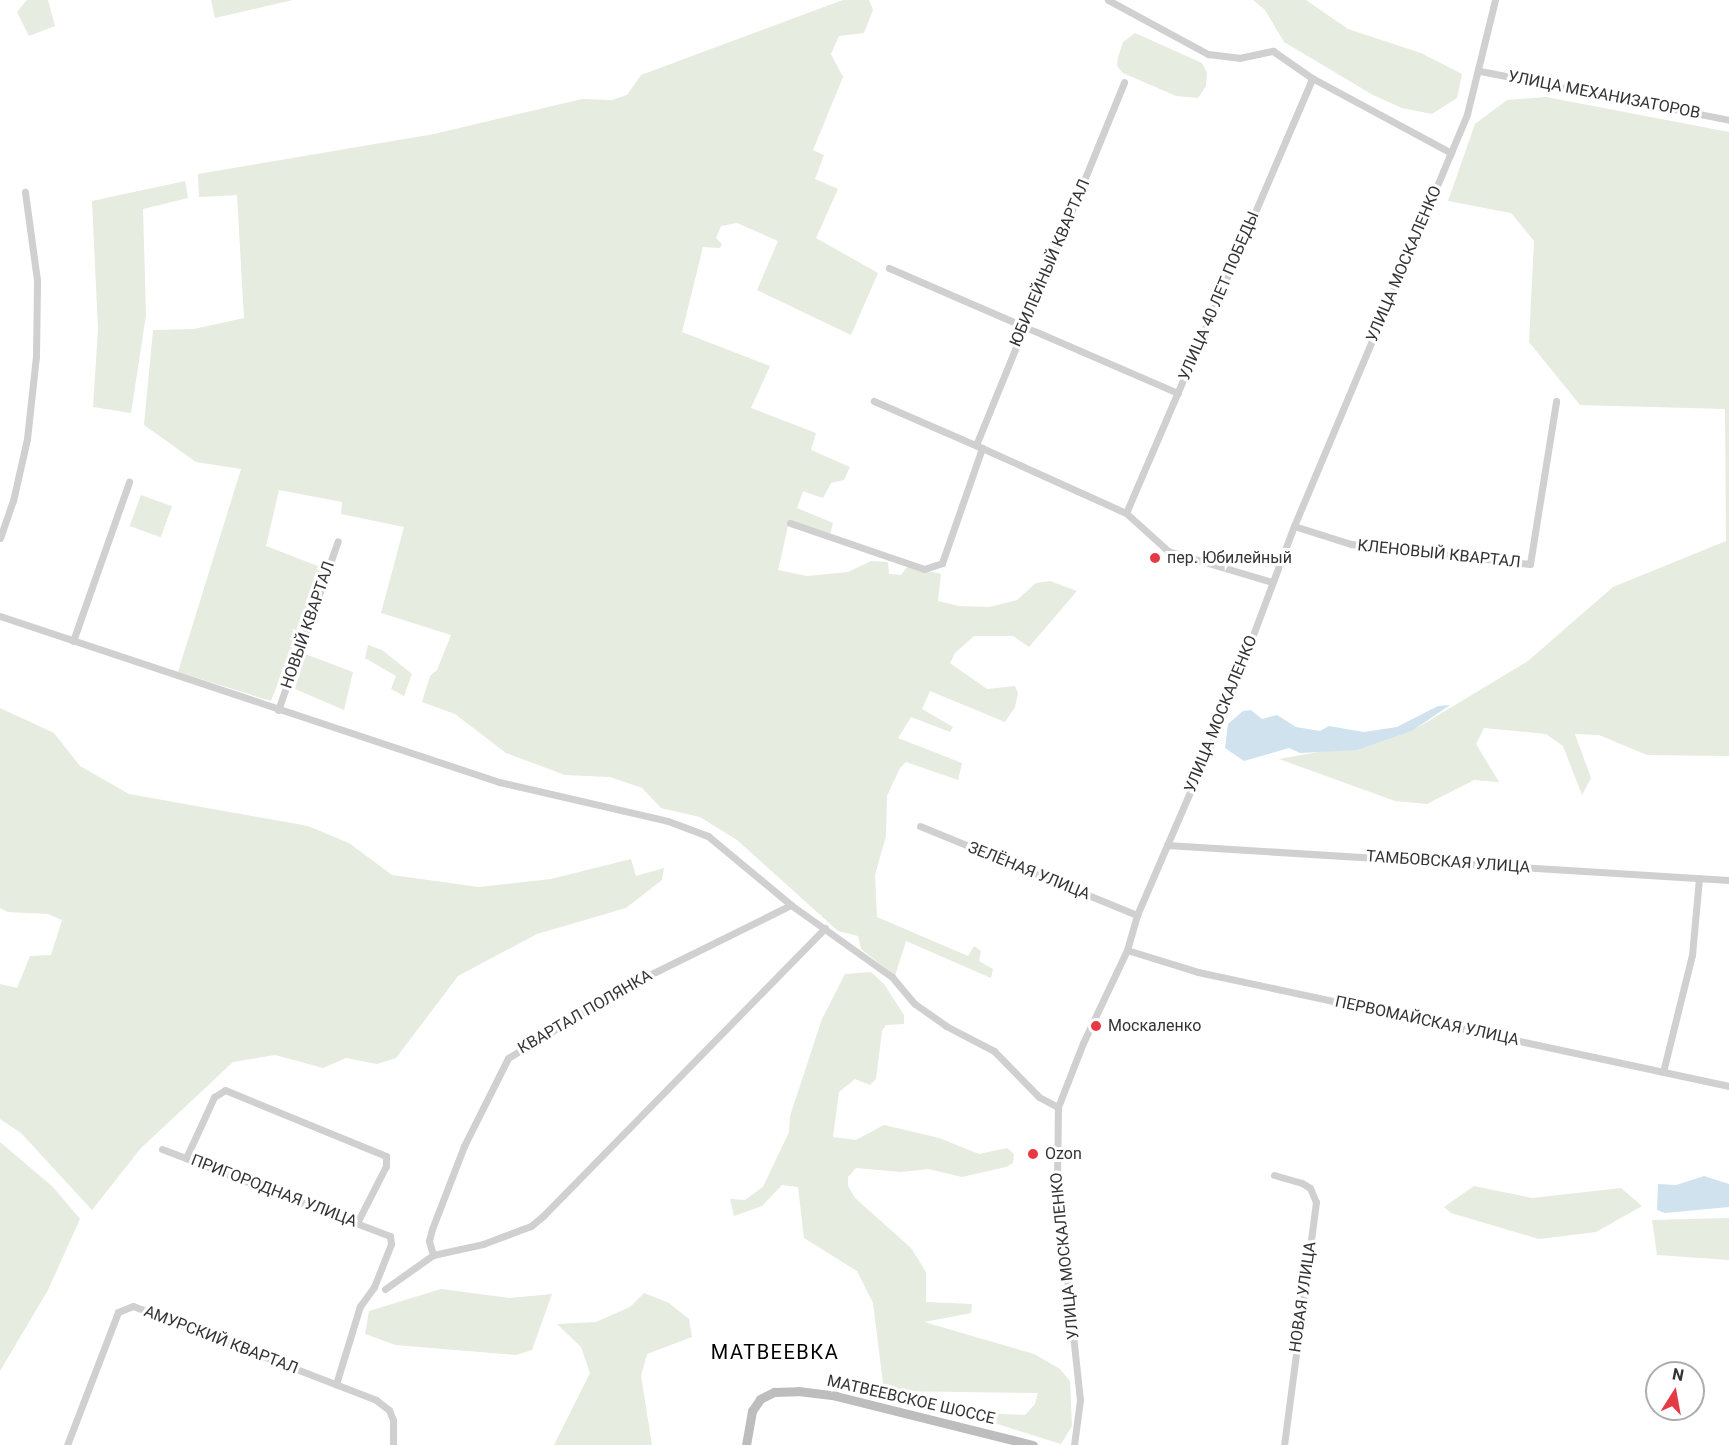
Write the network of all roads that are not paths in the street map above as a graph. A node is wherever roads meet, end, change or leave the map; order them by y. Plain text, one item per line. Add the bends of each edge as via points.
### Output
1 (1107, 0) edge
2 (1495, 0) edge
3 (1480, 71) junction
4 (1312, 78) junction
5 (1124, 82) dead end
6 (1729, 120) edge
7 (1451, 153) junction
8 (25, 192) dead end
9 (889, 268) dead end
10 (1022, 326) junction
11 (1178, 393) junction
12 (874, 401) dead end
13 (1556, 401) dead end
14 (979, 447) junction
15 (129, 482) dead end
16 (1126, 513) junction
17 (790, 523) dead end
18 (1294, 526) junction
19 (0, 538) edge
20 (338, 541) dead end
21 (1272, 582) junction
22 (0, 616) edge
23 (73, 642) junction
24 (278, 710) junction
25 (921, 826) dead end
26 (1167, 845) junction
27 (1698, 878) junction
28 (1729, 880) edge
29 (791, 905) junction
30 (1137, 915) junction
31 (825, 928) junction
32 (1127, 950) junction
33 (1663, 1072) junction
34 (1729, 1086) edge
35 (1058, 1107) junction
36 (162, 1149) dead end
37 (186, 1158) junction
38 (1274, 1175) dead end
39 (357, 1223) junction
40 (433, 1255) junction
41 (385, 1290) dead end
42 (336, 1384) junction
43 (67, 1445) edge
44 (393, 1445) edge
45 (746, 1445) edge
46 (1033, 1445) edge
47 (1074, 1445) edge
48 (1284, 1445) edge

1 - 4 street via 1208,54 1223,58 1273,51
2 - 3 street, УЛИЦА МОСКАЛЕНКО
3 - 6 street, УЛИЦА МЕХАНИЗАТОРОВ
3 - 7 street, УЛИЦА МОСКАЛЕНКО
4 - 7 street
4 - 11 street, УЛИЦА 40 ЛЕТ ПОБЕДЫ
5 - 10 street, ЮБИЛЕЙНЫЙ КВАРТАЛ via 1056,255
7 - 18 street, УЛИЦА МОСКАЛЕНКО
8 - 19 street via 37,280 36,356 27,440
9 - 10 street
10 - 11 street
10 - 14 street, ЮБИЛЕЙНЫЙ КВАРТАЛ
11 - 16 street, УЛИЦА 40 ЛЕТ ПОБЕДЫ
12 - 14 street
13 - 18 street, КЛЕНОВЫЙ КВАРТАЛ via 1530,564 1351,544
14 - 16 street
14 - 17 street, ЮБИЛЕЙНЫЙ КВАРТАЛ via 944,559 937,566 924,569
15 - 23 street
16 - 21 street via 1168,551
18 - 21 street, УЛИЦА МОСКАЛЕНКО
20 - 24 street, НОВЫЙ КВАРТАЛ
21 - 26 street, УЛИЦА МОСКАЛЕНКО via 1221,720
22 - 23 street
23 - 24 street
24 - 29 street via 499,782 687,827 716,842
25 - 30 street, ЗЕЛЁНАЯ УЛИЦА
26 - 27 street, ТАМБОВСКАЯ УЛИЦА
26 - 30 street, УЛИЦА МОСКАЛЕНКО
27 - 28 street, ТАМБОВСКАЯ УЛИЦА
27 - 33 street via 1692,955
29 - 31 street
29 - 40 street, КВАРТАЛ ПОЛЯНКА via 627,986 508,1058 464,1146 440,1208 429,1241
30 - 32 street, УЛИЦА МОСКАЛЕНКО
31 - 35 street via 892,977 915,1004 946,1026 994,1051 1039,1097
31 - 40 street via 543,1216 531,1226 483,1244
32 - 33 street, ПЕРВОМАЙСКАЯ УЛИЦА via 1198,972
32 - 35 street, УЛИЦА МОСКАЛЕНКО
33 - 34 street, ПЕРВОМАЙСКАЯ УЛИЦА
35 - 47 street, УЛИЦА МОСКАЛЕНКО via 1057,1185 1080,1400
36 - 37 street, ПРИГОРОДНАЯ УЛИЦА
37 - 39 street, ПРИГОРОДНАЯ УЛИЦА
37 - 39 street via 214,1097 225,1090 386,1156 386,1166
38 - 48 street, НОВАЯ УЛИЦА via 1310,1188 1316,1202
39 - 42 street, ПРИГОРОДНАЯ УЛИЦА via 386,1233 391,1244 374,1287 360,1306
40 - 41 street
42 - 43 street, АМУРСКИЙ КВАРТАЛ via 145,1310 124,1306 118,1312
42 - 44 street, АМУРСКИЙ КВАРТАЛ via 389,1410
45 - 46 main road, МАТВЕЕВСКОЕ ШОССЕ via 752,1411 760,1399 774,1392 836,1396

